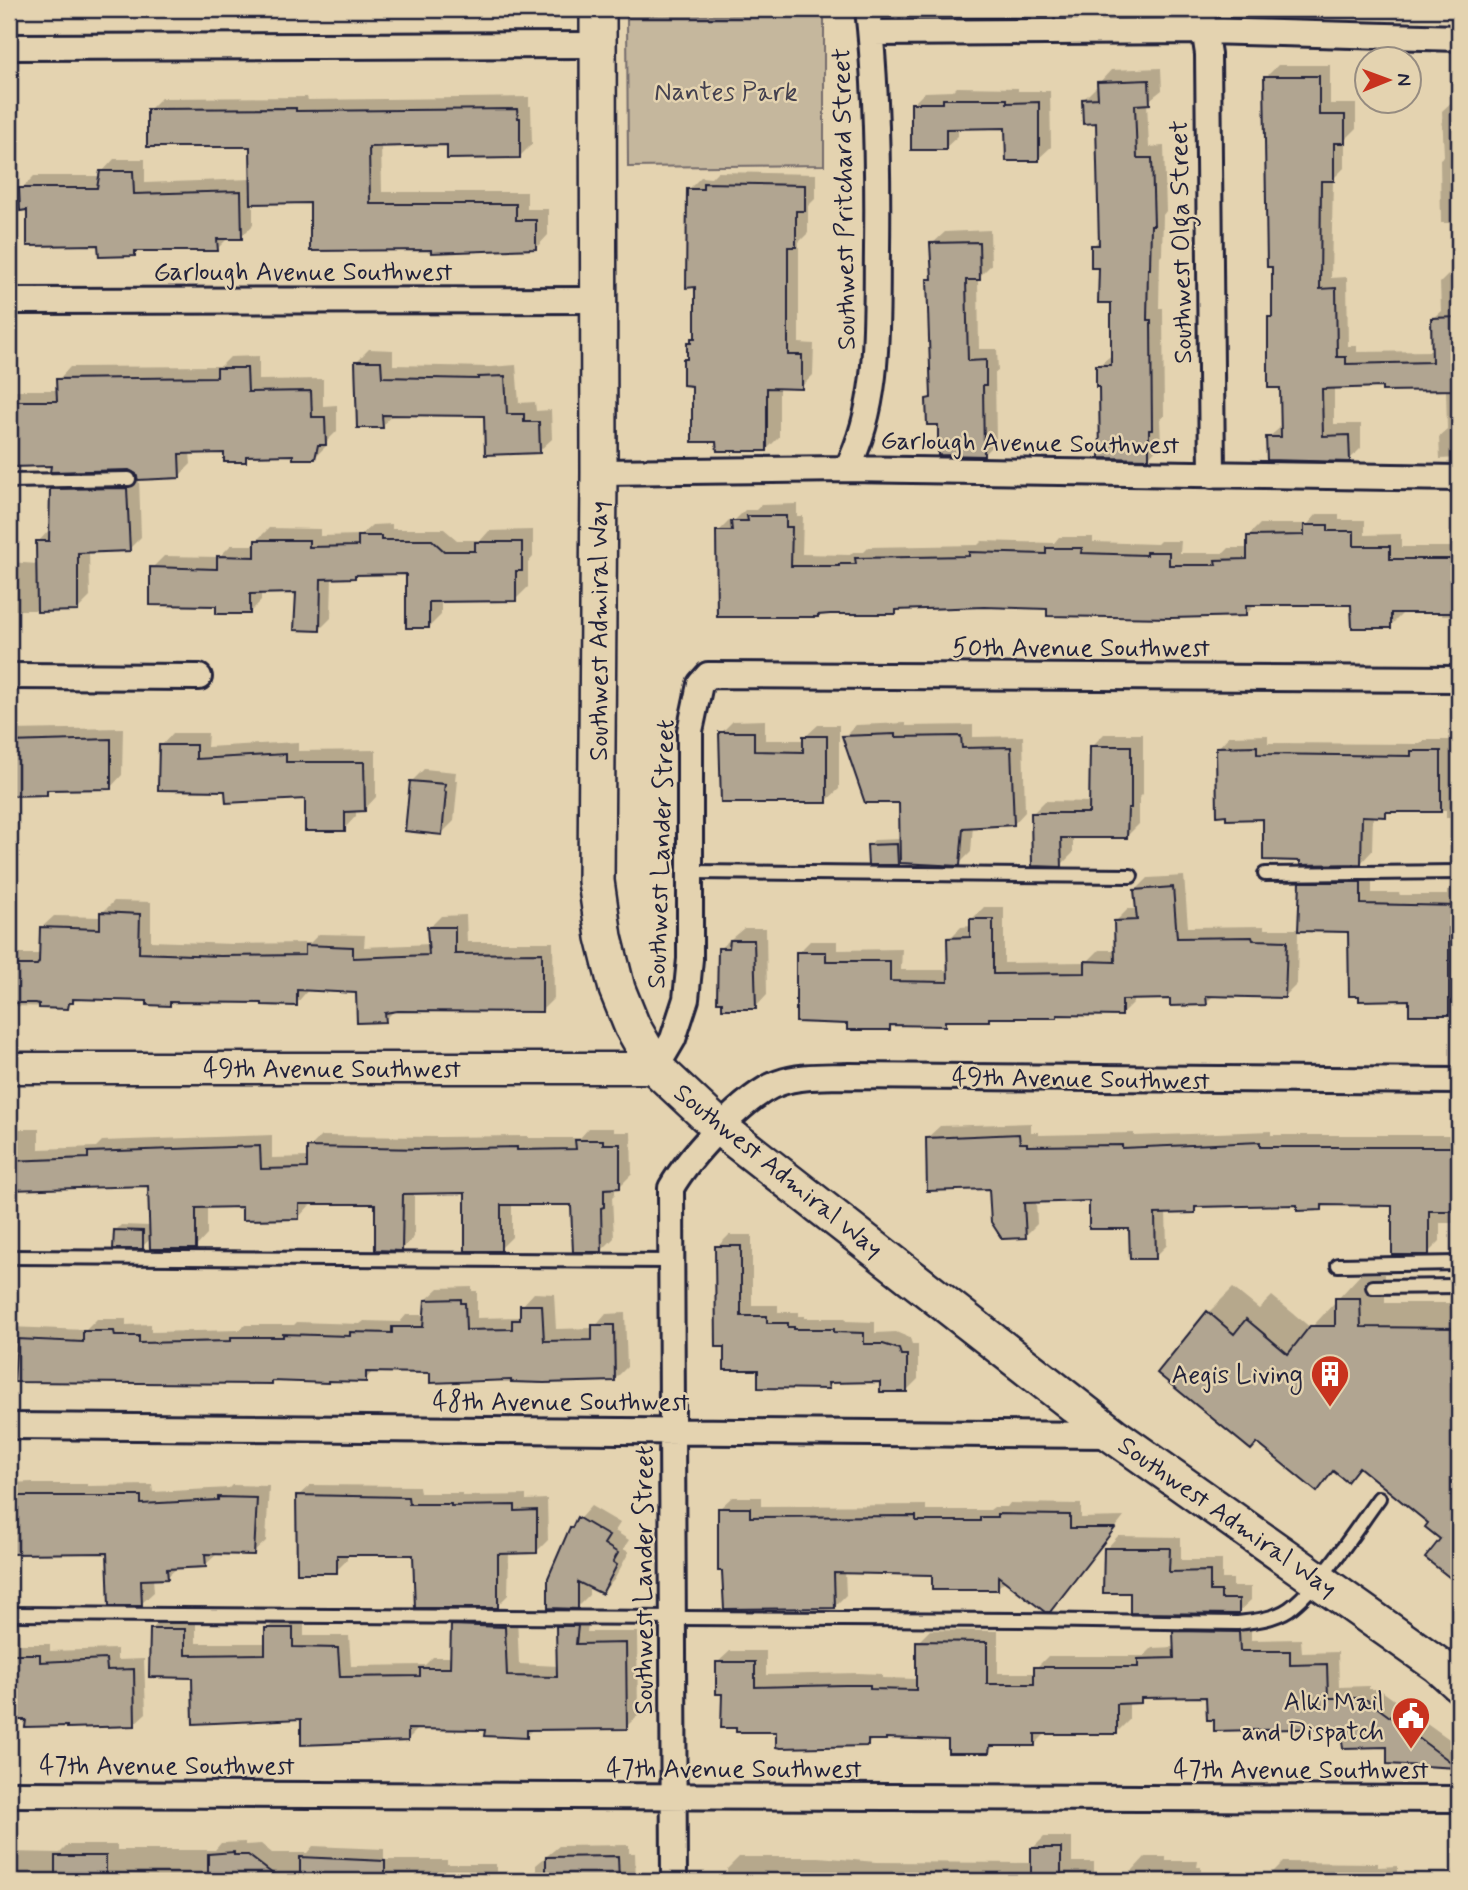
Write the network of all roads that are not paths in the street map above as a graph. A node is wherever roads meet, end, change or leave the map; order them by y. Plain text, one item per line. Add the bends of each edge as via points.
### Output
1 (598, 9) edge
2 (1202, 20) edge
3 (869, 21) edge
4 (1459, 38) edge
5 (598, 45) junction
6 (9, 47) edge
7 (598, 300) junction
8 (9, 301) edge
9 (847, 469) junction
10 (599, 472) junction
11 (1212, 475) junction
12 (1459, 478) edge
13 (129, 479) dead end
14 (9, 481) edge
15 (9, 677) edge
16 (199, 677) dead end
17 (704, 679) joint
18 (1459, 679) edge
19 (690, 872) junction
20 (1459, 872) edge
21 (1265, 874) dead end
22 (1131, 876) dead end
23 (656, 1068) junction
24 (9, 1069) edge
25 (1459, 1082) edge
26 (720, 1128) junction
27 (9, 1257) edge
28 (671, 1261) junction
29 (1459, 1264) edge
30 (1338, 1265) dead end
31 (1459, 1286) edge
32 (1373, 1287) dead end
33 (9, 1426) edge
34 (672, 1432) junction
35 (1113, 1435) junction
36 (1379, 1498) dead end
37 (1318, 1580) junction
38 (9, 1614) edge
39 (673, 1618) junction
40 (1459, 1684) edge
41 (9, 1794) edge
42 (674, 1798) junction
43 (1459, 1799) edge
44 (674, 1881) edge

1 - 5 main road, Southwest Admiral Way
2 - 3 street
2 - 4 street
2 - 11 street, Southwest Olga Street via 1208,62
3 - 9 street, Southwest Pritchard Street via 878,160 876,352 867,416
5 - 6 street
5 - 7 main road, Southwest Admiral Way
7 - 8 street, Garlough Avenue Southwest
7 - 10 main road, Southwest Admiral Way
9 - 10 street, Garlough Avenue Southwest
9 - 11 street, Garlough Avenue Southwest
10 - 23 main road, Southwest Admiral Way via 596,881 617,989
11 - 12 street, Garlough Avenue Southwest
13 - 14 lane
15 - 16 street
17 - 18 street, 50th Avenue Southwest via 718,674
17 - 19 street, Southwest Lander Street via 690,731
19 - 22 lane
19 - 23 street, Southwest Lander Street via 686,999 673,1039
20 - 21 lane
23 - 24 street, 49th Avenue Southwest
23 - 26 main road, Southwest Admiral Way
25 - 26 street, 49th Avenue Southwest via 804,1078 778,1083 757,1095
26 - 28 street, Southwest Lander Street via 682,1168 671,1188
26 - 35 main road, Southwest Admiral Way
27 - 28 lane
28 - 34 street, Southwest Lander Street
29 - 30 lane
31 - 32 lane
33 - 34 street, 48th Avenue Southwest
34 - 35 street, 48th Avenue Southwest
34 - 39 street, Southwest Lander Street
35 - 37 main road, Southwest Admiral Way
36 - 37 lane
37 - 39 lane via 1290,1608 1269,1618 1237,1623
37 - 40 main road, Southwest Admiral Way
38 - 39 lane
39 - 42 street, Southwest Lander Street
41 - 42 street, 47th Avenue Southwest
42 - 43 street, 47th Avenue Southwest
42 - 44 street, Southwest Lander Street

